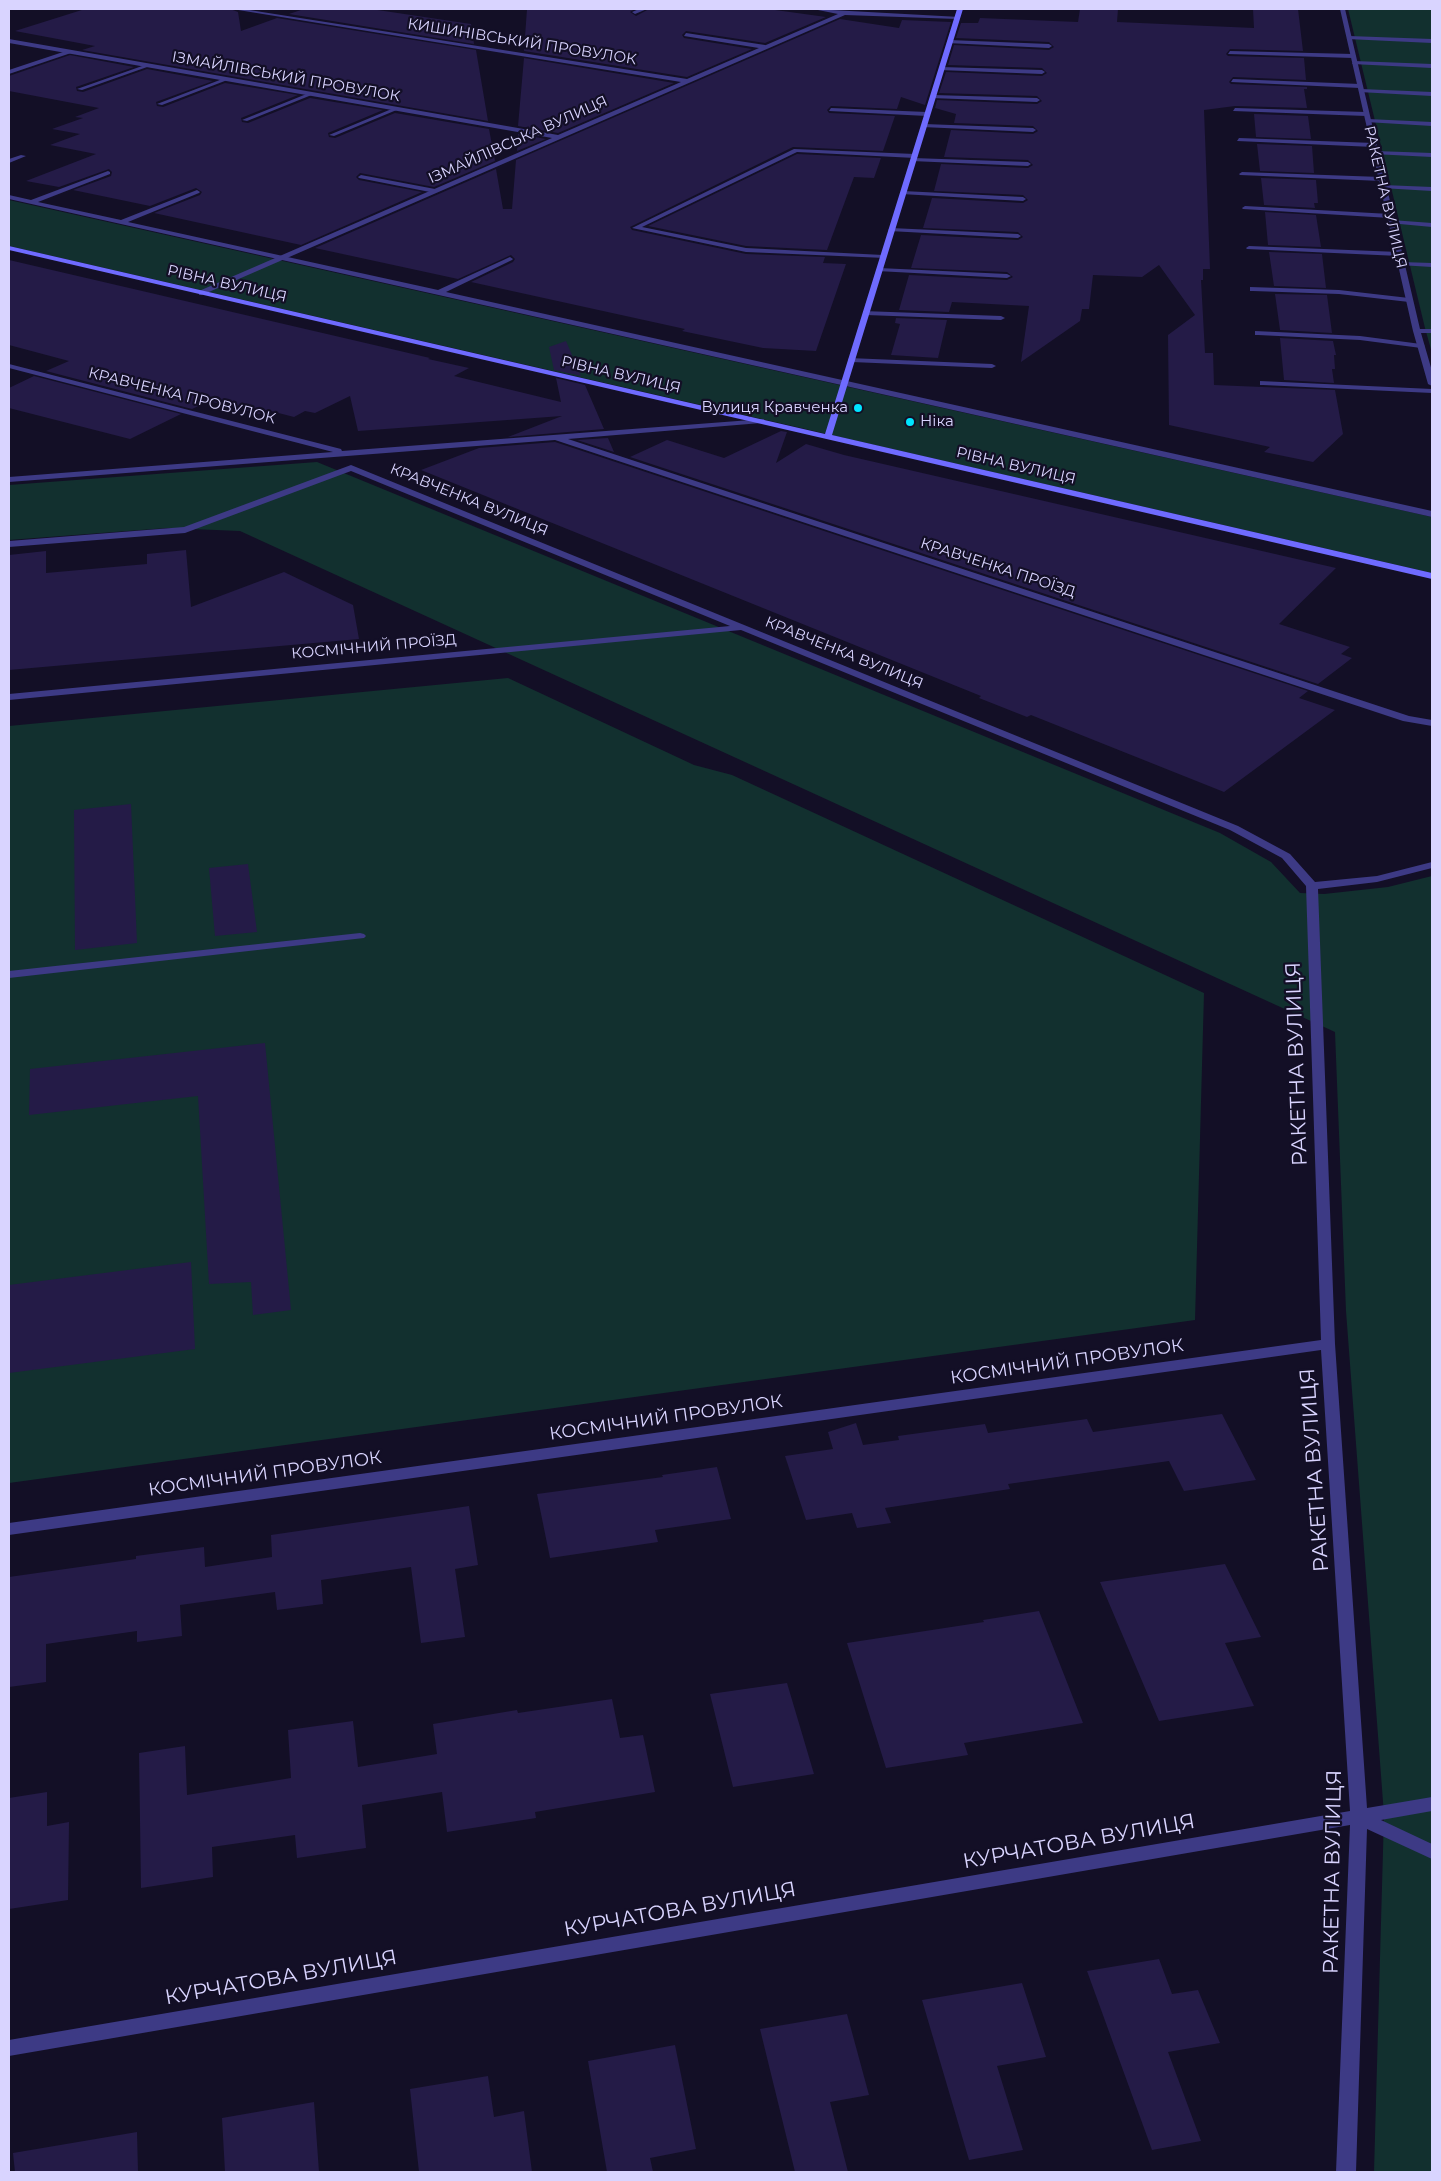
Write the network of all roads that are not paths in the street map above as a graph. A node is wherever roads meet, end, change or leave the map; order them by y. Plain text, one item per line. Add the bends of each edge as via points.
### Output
1 (235, 9) edge
2 (644, 9) edge
3 (816, 9) edge
4 (960, 9) edge
5 (1342, 9) edge
6 (636, 12) dead end
7 (844, 13) junction
8 (957, 17) junction
9 (686, 35) dead end
10 (1349, 38) junction
11 (9, 41) edge
12 (1432, 41) edge
13 (949, 42) junction
14 (1049, 46) dead end
15 (765, 47) junction
16 (69, 52) junction
17 (1230, 54) dead end
18 (1353, 56) junction
19 (1354, 63) junction
20 (147, 66) junction
21 (1432, 66) edge
22 (942, 68) junction
23 (9, 72) edge
24 (1042, 72) dead end
25 (227, 80) junction
26 (687, 81) junction
27 (1233, 81) dead end
28 (80, 89) dead end
29 (1360, 89) junction
30 (311, 94) junction
31 (1432, 94) edge
32 (933, 97) junction
33 (1037, 100) dead end
34 (160, 104) dead end
35 (396, 109) junction
36 (831, 110) dead end
37 (1236, 110) dead end
38 (927, 114) junction
39 (1367, 118) junction
40 (245, 120) dead end
41 (1432, 124) edge
42 (924, 126) junction
43 (1033, 130) dead end
44 (332, 135) dead end
45 (558, 137) junction
46 (1239, 140) dead end
47 (1374, 145) junction
48 (1375, 153) junction
49 (1432, 155) edge
50 (23, 156) dead end
51 (914, 158) junction
52 (9, 161) edge
53 (1028, 164) dead end
54 (108, 173) dead end
55 (1242, 174) dead end
56 (361, 177) dead end
57 (1381, 179) junction
58 (1383, 187) junction
59 (1432, 190) edge
60 (435, 191) junction
61 (197, 192) dead end
62 (903, 193) junction
63 (9, 197) edge
64 (1023, 199) dead end
65 (31, 202) junction
66 (1245, 208) dead end
67 (1391, 219) junction
68 (121, 222) junction
69 (1432, 224) edge
70 (892, 230) junction
71 (1018, 236) dead end
72 (9, 248) edge
73 (1249, 248) dead end
74 (1399, 254) junction
75 (283, 257) junction
76 (883, 257) junction
77 (510, 259) dead end
78 (1401, 264) junction
79 (1432, 265) edge
80 (879, 270) junction
81 (1007, 276) dead end
82 (1253, 289) dead end
83 (202, 292) junction
84 (440, 292) junction
85 (1409, 300) junction
86 (866, 313) junction
87 (1001, 318) dead end
88 (1417, 331) junction
89 (1432, 331) edge
90 (1258, 333) dead end
91 (1421, 346) junction
92 (852, 360) junction
93 (9, 366) edge
94 (992, 366) dead end
95 (845, 382) junction
96 (1263, 383) dead end
97 (1432, 384) edge
98 (1432, 391) edge
99 (761, 421) junction
100 (828, 436) junction
101 (555, 437) junction
102 (348, 453) junction
103 (351, 468) junction
104 (9, 480) edge
105 (1432, 514) edge
106 (9, 544) edge
107 (1432, 576) edge
108 (743, 628) junction
109 (9, 696) edge
110 (1432, 722) edge
111 (1432, 865) edge
112 (1312, 886) junction
113 (360, 936) dead end
114 (9, 975) edge
115 (1328, 1344) junction
116 (9, 1529) edge
117 (1432, 1804) edge
118 (1359, 1816) junction
119 (1432, 1852) edge
120 (9, 2048) edge
121 (1346, 2172) edge

1 - 26 street, КИШИНІВСЬКИЙ ПРОВУЛОК
2 - 6 street
3 - 7 street
4 - 8 street
5 - 10 street, РАКЕТНА ВУЛИЦЯ
7 - 8 street
7 - 15 street, ІЗМАЙЛІВСЬКА ВУЛИЦЯ
8 - 13 street
9 - 15 street
10 - 12 street
10 - 18 street, РАКЕТНА ВУЛИЦЯ
11 - 16 street, ІЗМАЙЛІВСЬКИЙ ПРОВУЛОК
13 - 14 street
13 - 22 street
15 - 26 street, ІЗМАЙЛІВСЬКА ВУЛИЦЯ
16 - 20 street, ІЗМАЙЛІВСЬКИЙ ПРОВУЛОК
16 - 23 street
17 - 18 street
18 - 19 street, РАКЕТНА ВУЛИЦЯ
19 - 21 street
19 - 29 street, РАКЕТНА ВУЛИЦЯ
20 - 25 street, ІЗМАЙЛІВСЬКИЙ ПРОВУЛОК
20 - 28 street
22 - 24 street
22 - 32 street
25 - 30 street, ІЗМАЙЛІВСЬКИЙ ПРОВУЛОК
25 - 34 street
26 - 45 street, ІЗМАЙЛІВСЬКА ВУЛИЦЯ
27 - 29 street
29 - 31 street
29 - 39 street, РАКЕТНА ВУЛИЦЯ
30 - 35 street, ІЗМАЙЛІВСЬКИЙ ПРОВУЛОК
30 - 40 street
32 - 33 street
32 - 38 street
35 - 44 street
35 - 45 street, ІЗМАЙЛІВСЬКИЙ ПРОВУЛОК
36 - 38 street
37 - 39 street
38 - 42 street
39 - 41 street
39 - 47 street, РАКЕТНА ВУЛИЦЯ
42 - 43 street
42 - 51 street
45 - 60 street, ІЗМАЙЛІВСЬКА ВУЛИЦЯ
46 - 47 street
47 - 48 street, РАКЕТНА ВУЛИЦЯ
48 - 49 street
48 - 57 street, РАКЕТНА ВУЛИЦЯ
50 - 52 street
51 - 53 street
51 - 62 street
51 - 76 street via 796,150 635,228 746,250
54 - 65 street
55 - 57 street
56 - 60 street
57 - 58 street, РАКЕТНА ВУЛИЦЯ
58 - 59 street
58 - 67 street, РАКЕТНА ВУЛИЦЯ
60 - 75 street, ІЗМАЙЛІВСЬКА ВУЛИЦЯ
61 - 68 street
62 - 64 street
62 - 70 street
63 - 65 street
65 - 68 street
66 - 67 street
67 - 69 street
67 - 74 street, РАКЕТНА ВУЛИЦЯ
68 - 75 street
70 - 71 street
70 - 76 street
72 - 83 street, РІВНА ВУЛИЦЯ
73 - 74 street
74 - 78 street, РАКЕТНА ВУЛИЦЯ
75 - 83 street, ІЗМАЙЛІВСЬКА ВУЛИЦЯ
75 - 84 street
76 - 80 street
77 - 84 street
78 - 79 street
78 - 85 street, РАКЕТНА ВУЛИЦЯ
80 - 81 street
80 - 86 street
82 - 85 street via 1339,292
83 - 99 street, РІВНА ВУЛИЦЯ
84 - 95 street
85 - 88 street, РАКЕТНА ВУЛИЦЯ
86 - 87 street
86 - 92 street
88 - 89 street
88 - 91 street, РАКЕТНА ВУЛИЦЯ
90 - 91 street via 1360,338
91 - 97 street, РАКЕТНА ВУЛИЦЯ
92 - 94 street
92 - 95 street
93 - 102 street, КРАВЧЕНКА ПРОВУЛОК
95 - 100 street
95 - 105 street
96 - 98 street
99 - 100 street, РІВНА ВУЛИЦЯ
99 - 101 street, КРАВЧЕНКА ВУЛИЦЯ
100 - 107 street, РІВНА ВУЛИЦЯ
101 - 102 street, КРАВЧЕНКА ВУЛИЦЯ
101 - 110 street, КРАВЧЕНКА ПРОЇЗД via 1407,719
102 - 103 street
102 - 104 street, КРАВЧЕНКА ВУЛИЦЯ
103 - 106 street via 185,530
103 - 108 street, КРАВЧЕНКА ВУЛИЦЯ
108 - 109 street, КОСМІЧНИЙ ПРОЇЗД
108 - 112 street, КРАВЧЕНКА ВУЛИЦЯ via 1234,828 1286,856
111 - 112 street via 1377,880
112 - 115 street, РАКЕТНА ВУЛИЦЯ
113 - 114 street
115 - 116 street, КОСМІЧНИЙ ПРОВУЛОК
115 - 118 street, РАКЕТНА ВУЛИЦЯ
117 - 118 street, КУРЧАТОВА ВУЛИЦЯ
118 - 119 street
118 - 120 street, КУРЧАТОВА ВУЛИЦЯ
118 - 121 street, РАКЕТНА ВУЛИЦЯ

